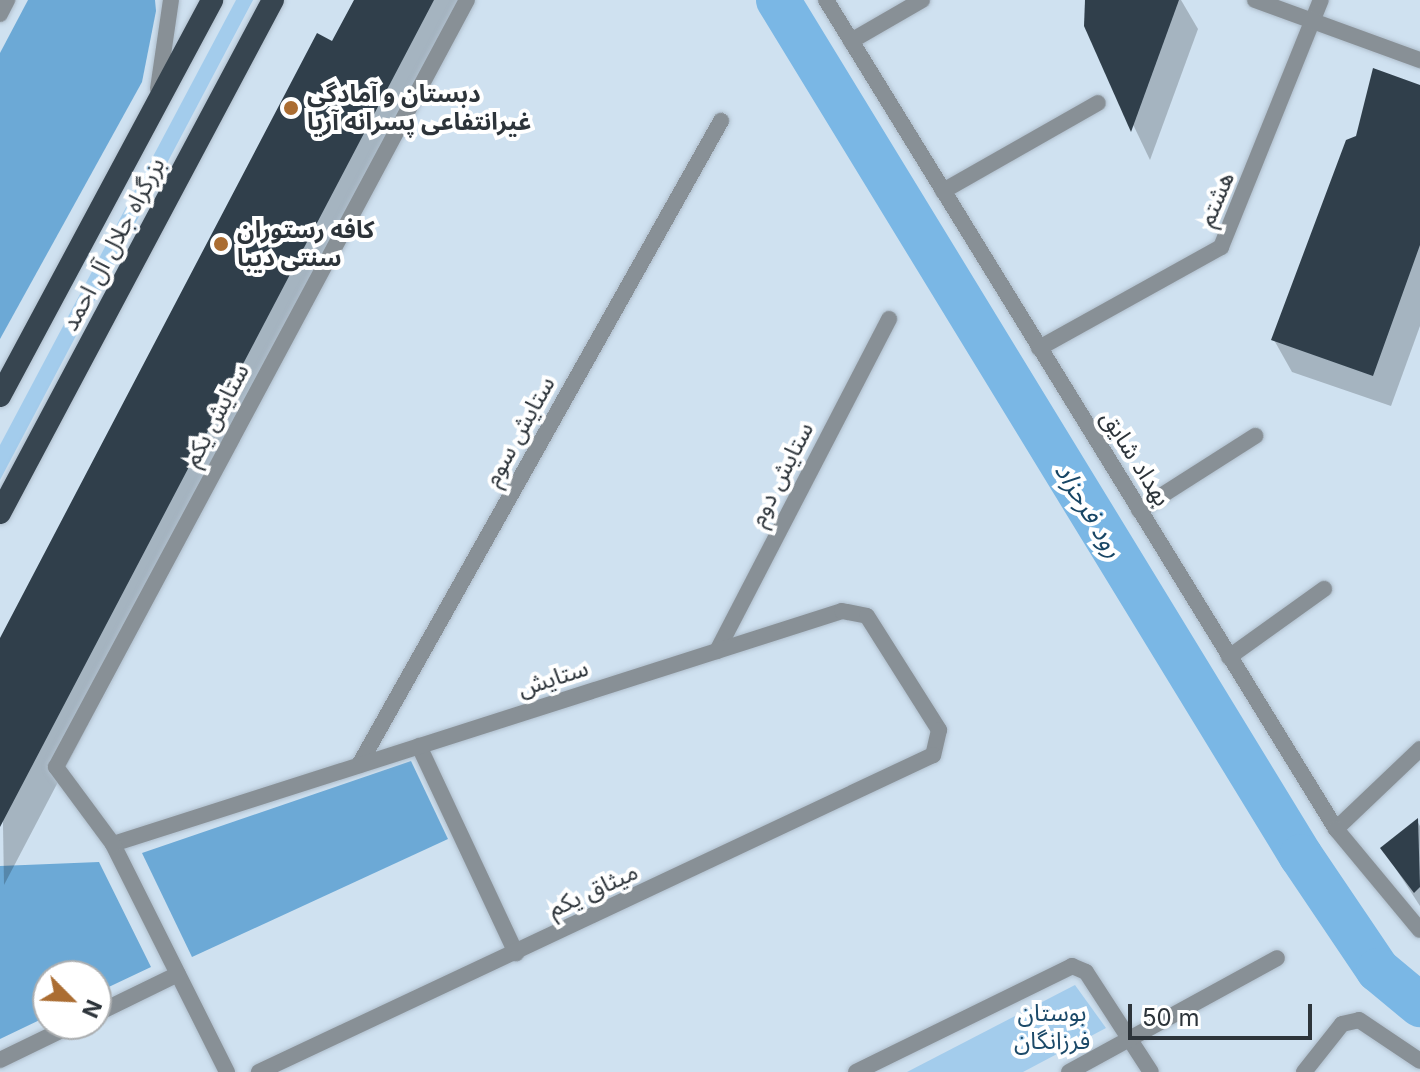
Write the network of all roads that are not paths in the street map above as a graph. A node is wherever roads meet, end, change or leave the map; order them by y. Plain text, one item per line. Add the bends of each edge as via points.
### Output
1 (7, 0) edge
2 (171, 0) edge
3 (212, 0) edge
4 (273, 0) edge
5 (467, 0) edge
6 (826, 0) edge
7 (922, 0) edge
8 (1255, 0) edge
9 (1321, 0) edge
10 (0, 14) edge
11 (1313, 21) junction
12 (851, 41) junction
13 (1420, 60) edge
14 (156, 102) junction
15 (1098, 103) dead end
16 (721, 121) dead end
17 (943, 191) junction
18 (889, 319) dead end
19 (1039, 348) junction
20 (0, 396) edge
21 (1255, 436) dead end
22 (1139, 510) junction
23 (0, 513) edge
24 (1324, 589) dead end
25 (717, 651) junction
26 (1229, 657) junction
27 (941, 743) joint
28 (419, 746) junction
29 (1420, 749) edge
30 (359, 765) junction
31 (1336, 829) junction
32 (113, 844) junction
33 (1420, 930) edge
34 (516, 953) junction
35 (1277, 958) dead end
36 (178, 974) junction
37 (112, 1006) edge
38 (41, 1040) edge
39 (1127, 1040) junction
40 (0, 1060) edge
41 (1420, 1061) edge
42 (227, 1072) edge
43 (259, 1072) edge
44 (856, 1072) edge
45 (1069, 1072) edge
46 (1151, 1072) edge
47 (1304, 1072) edge

1 - 10 street
2 - 14 street
3 - 14 highway, بزرگراه جلال آل احمد
4 - 23 highway, بزرگراه جلال آل احمد
5 - 32 street, ستایش یکم via 60,756 58,777
6 - 12 street, بهداد شایق
7 - 12 street
8 - 11 street
9 - 11 street, هشتم
11 - 13 street
11 - 19 street, هشتم via 1221,247
12 - 17 street, بهداد شایق
14 - 20 highway, بزرگراه جلال آل احمد
15 - 17 street
16 - 30 street, ستایش سوم
17 - 19 street, بهداد شایق
18 - 25 street, ستایش دوم
19 - 22 street, بهداد شایق
21 - 22 street
22 - 26 street, بهداد شایق
24 - 26 street
25 - 27 street, ستایش via 855,610 867,616
25 - 28 street, ستایش
26 - 31 street, بهداد شایق
27 - 34 street, میثاق یکم via 933,755
28 - 30 street, ستایش
28 - 34 street
29 - 31 street
30 - 32 street, ستایش
31 - 33 street, بهداد شایق
32 - 36 street, ستایش یکم
34 - 43 street, میثاق یکم
35 - 39 street
36 - 37 street
36 - 42 street, ستایش یکم
38 - 40 street
39 - 44 street via 1086,972 1072,966
39 - 45 street
39 - 46 street
41 - 47 street via 1359,1020 1342,1024

